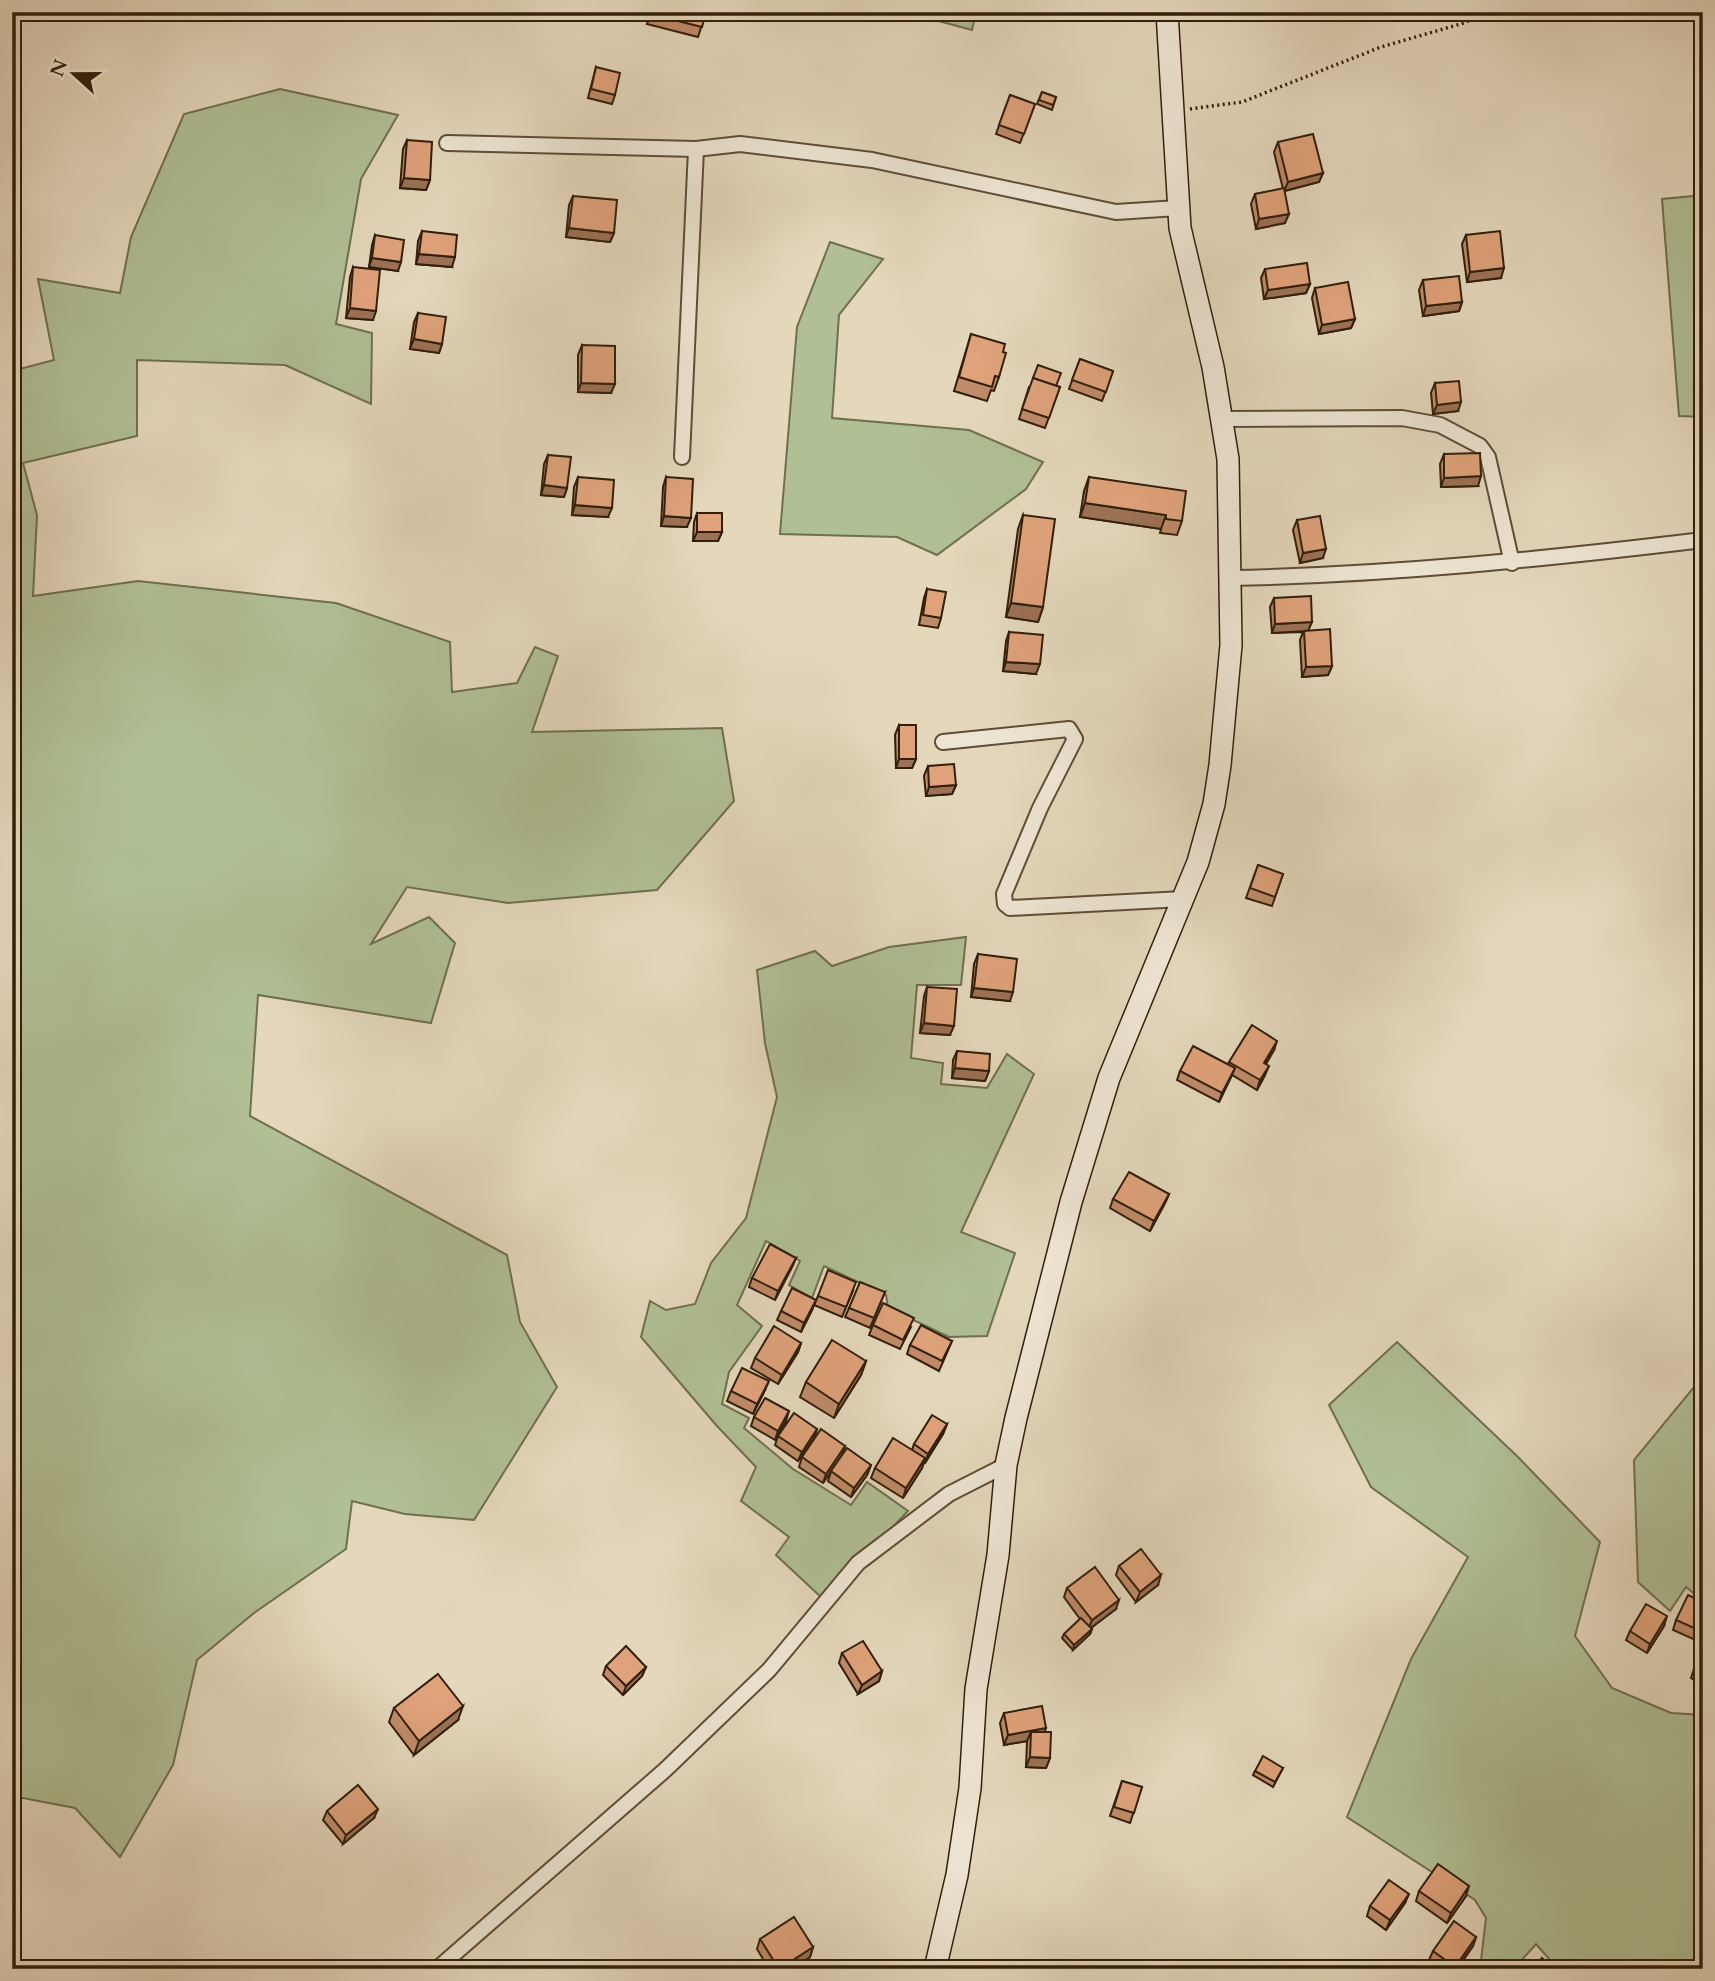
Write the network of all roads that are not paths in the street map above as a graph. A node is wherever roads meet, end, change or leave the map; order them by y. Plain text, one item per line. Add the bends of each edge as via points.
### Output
1 (1167, 12) edge
2 (447, 143) dead end
3 (696, 149) junction
4 (1178, 208) junction
5 (1222, 419) junction
6 (682, 457) dead end
7 (1703, 540) edge
8 (1512, 563) junction
9 (1230, 578) junction
10 (943, 742) dead end
11 (1183, 899) junction
12 (1006, 1465) junction
13 (437, 1969) edge
14 (935, 1969) edge

1 - 4 street
2 - 3 street
3 - 4 street via 740,144 872,160 1116,212
3 - 6 street
4 - 5 street
5 - 8 street via 1402,418 1440,425 1479,446 1488,457
5 - 9 street via 1228,459
7 - 8 street
8 - 9 street
9 - 11 street via 1231,645 1220,765 1204,844
10 - 11 street via 1069,729 1075,734 1004,894 1010,908
11 - 12 street via 1109,1077 1071,1202
12 - 13 street via 949,1494 858,1563 769,1670 722,1716
12 - 14 street via 998,1555 976,1689 970,1788 957,1875

